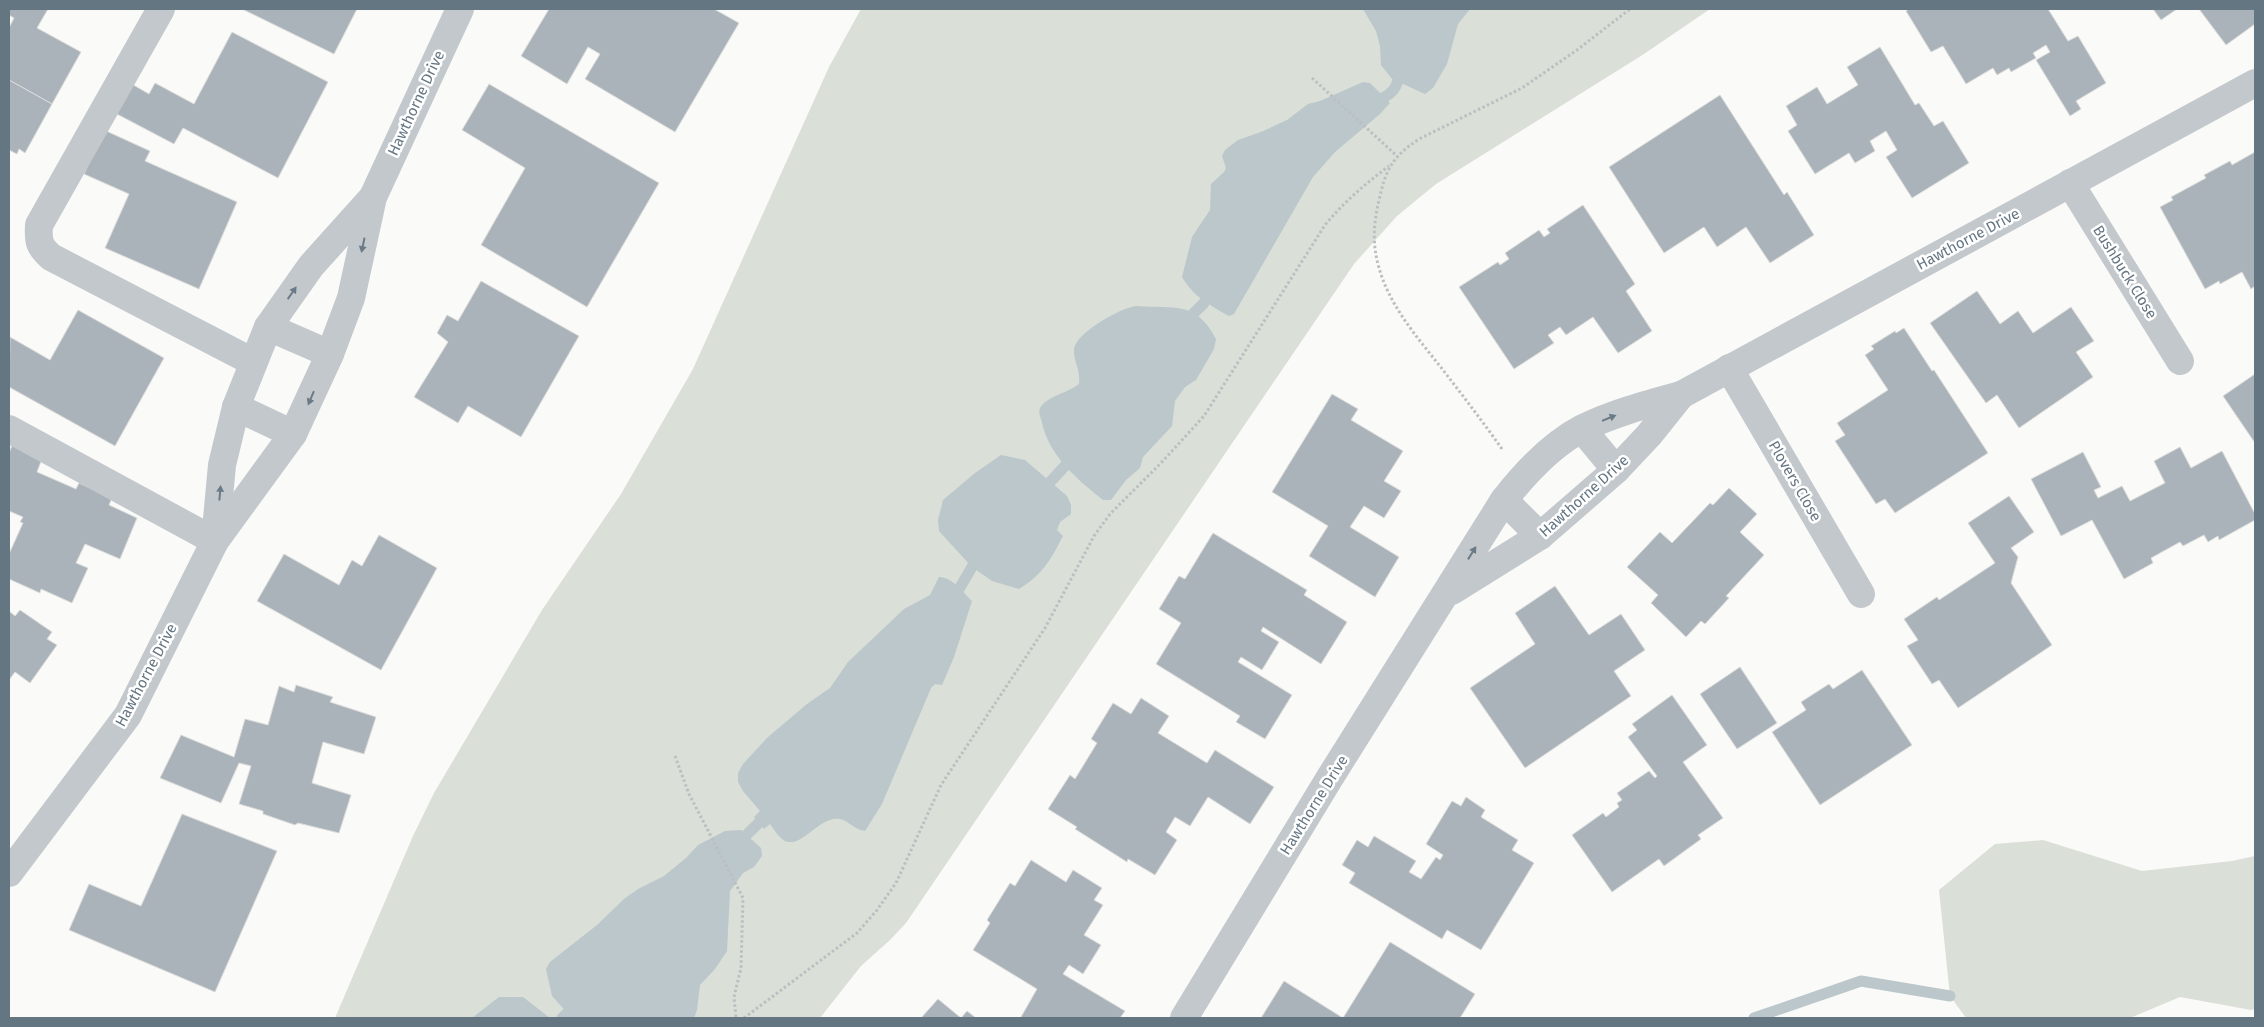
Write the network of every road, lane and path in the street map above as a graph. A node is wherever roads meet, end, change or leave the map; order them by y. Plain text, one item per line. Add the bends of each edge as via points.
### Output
1 (162, 9) edge
2 (460, 9) edge
3 (1630, 9) edge
4 (1312, 78) dead end
5 (2255, 83) edge
6 (1397, 156) junction
7 (1389, 166) junction
8 (2070, 184) junction
9 (373, 197) junction
10 (268, 327) junction
11 (330, 354) junction
12 (2180, 361) dead end
13 (253, 362) junction
14 (1729, 368) junction
15 (1681, 394) junction
16 (236, 407) junction
17 (9, 429) edge
18 (1582, 429) junction
19 (293, 434) junction
20 (1616, 470) junction
21 (1522, 476) junction
22 (1504, 500) junction
23 (1540, 536) junction
24 (215, 541) junction
25 (1446, 594) junction
26 (1861, 594) dead end
27 (675, 756) dead end
28 (9, 873) edge
29 (736, 1018) edge
30 (744, 1018) edge
31 (1184, 1018) edge

1 - 13 street via 40,225 41,248 51,257
2 - 9 street, Hawthorne Drive
3 - 6 path via 1522,88 1418,139
4 - 6 path
5 - 8 street, Hawthorne Drive
6 - 7 path
7 - 21 path via 1374,229 1378,265 1388,291 1413,332
7 - 30 path via 1361,187 1330,219 1204,416 1110,514 1094,536 1044,628 941,785 896,883 877,910 857,933
8 - 12 street, Bushbuck Close
8 - 14 street, Hawthorne Drive
10 -> 9 street, Hawthorne Drive via 311,266
9 -> 11 street, Hawthorne Drive via 351,298
10 - 11 street
10 - 13 street, Hawthorne Drive
11 -> 19 street, Hawthorne Drive
13 - 16 street, Hawthorne Drive
14 - 15 street, Hawthorne Drive
14 - 26 street, Plovers Close
18 -> 15 street, Hawthorne Drive via 1631,409
15 - 20 street, Hawthorne Drive
16 - 19 street
24 -> 16 street, Hawthorne Drive via 222,465
17 - 24 street
18 - 20 street
18 - 21 street, Hawthorne Drive via 1551,450
19 - 24 street, Hawthorne Drive
20 - 23 street, Hawthorne Drive
21 - 22 street, Hawthorne Drive
22 - 23 street
25 -> 22 street, Hawthorne Drive
23 - 25 street, Hawthorne Drive
24 - 28 street, Hawthorne Drive via 128,715
25 - 31 street, Hawthorne Drive
27 - 29 path via 690,794 743,898 741,968 734,997

